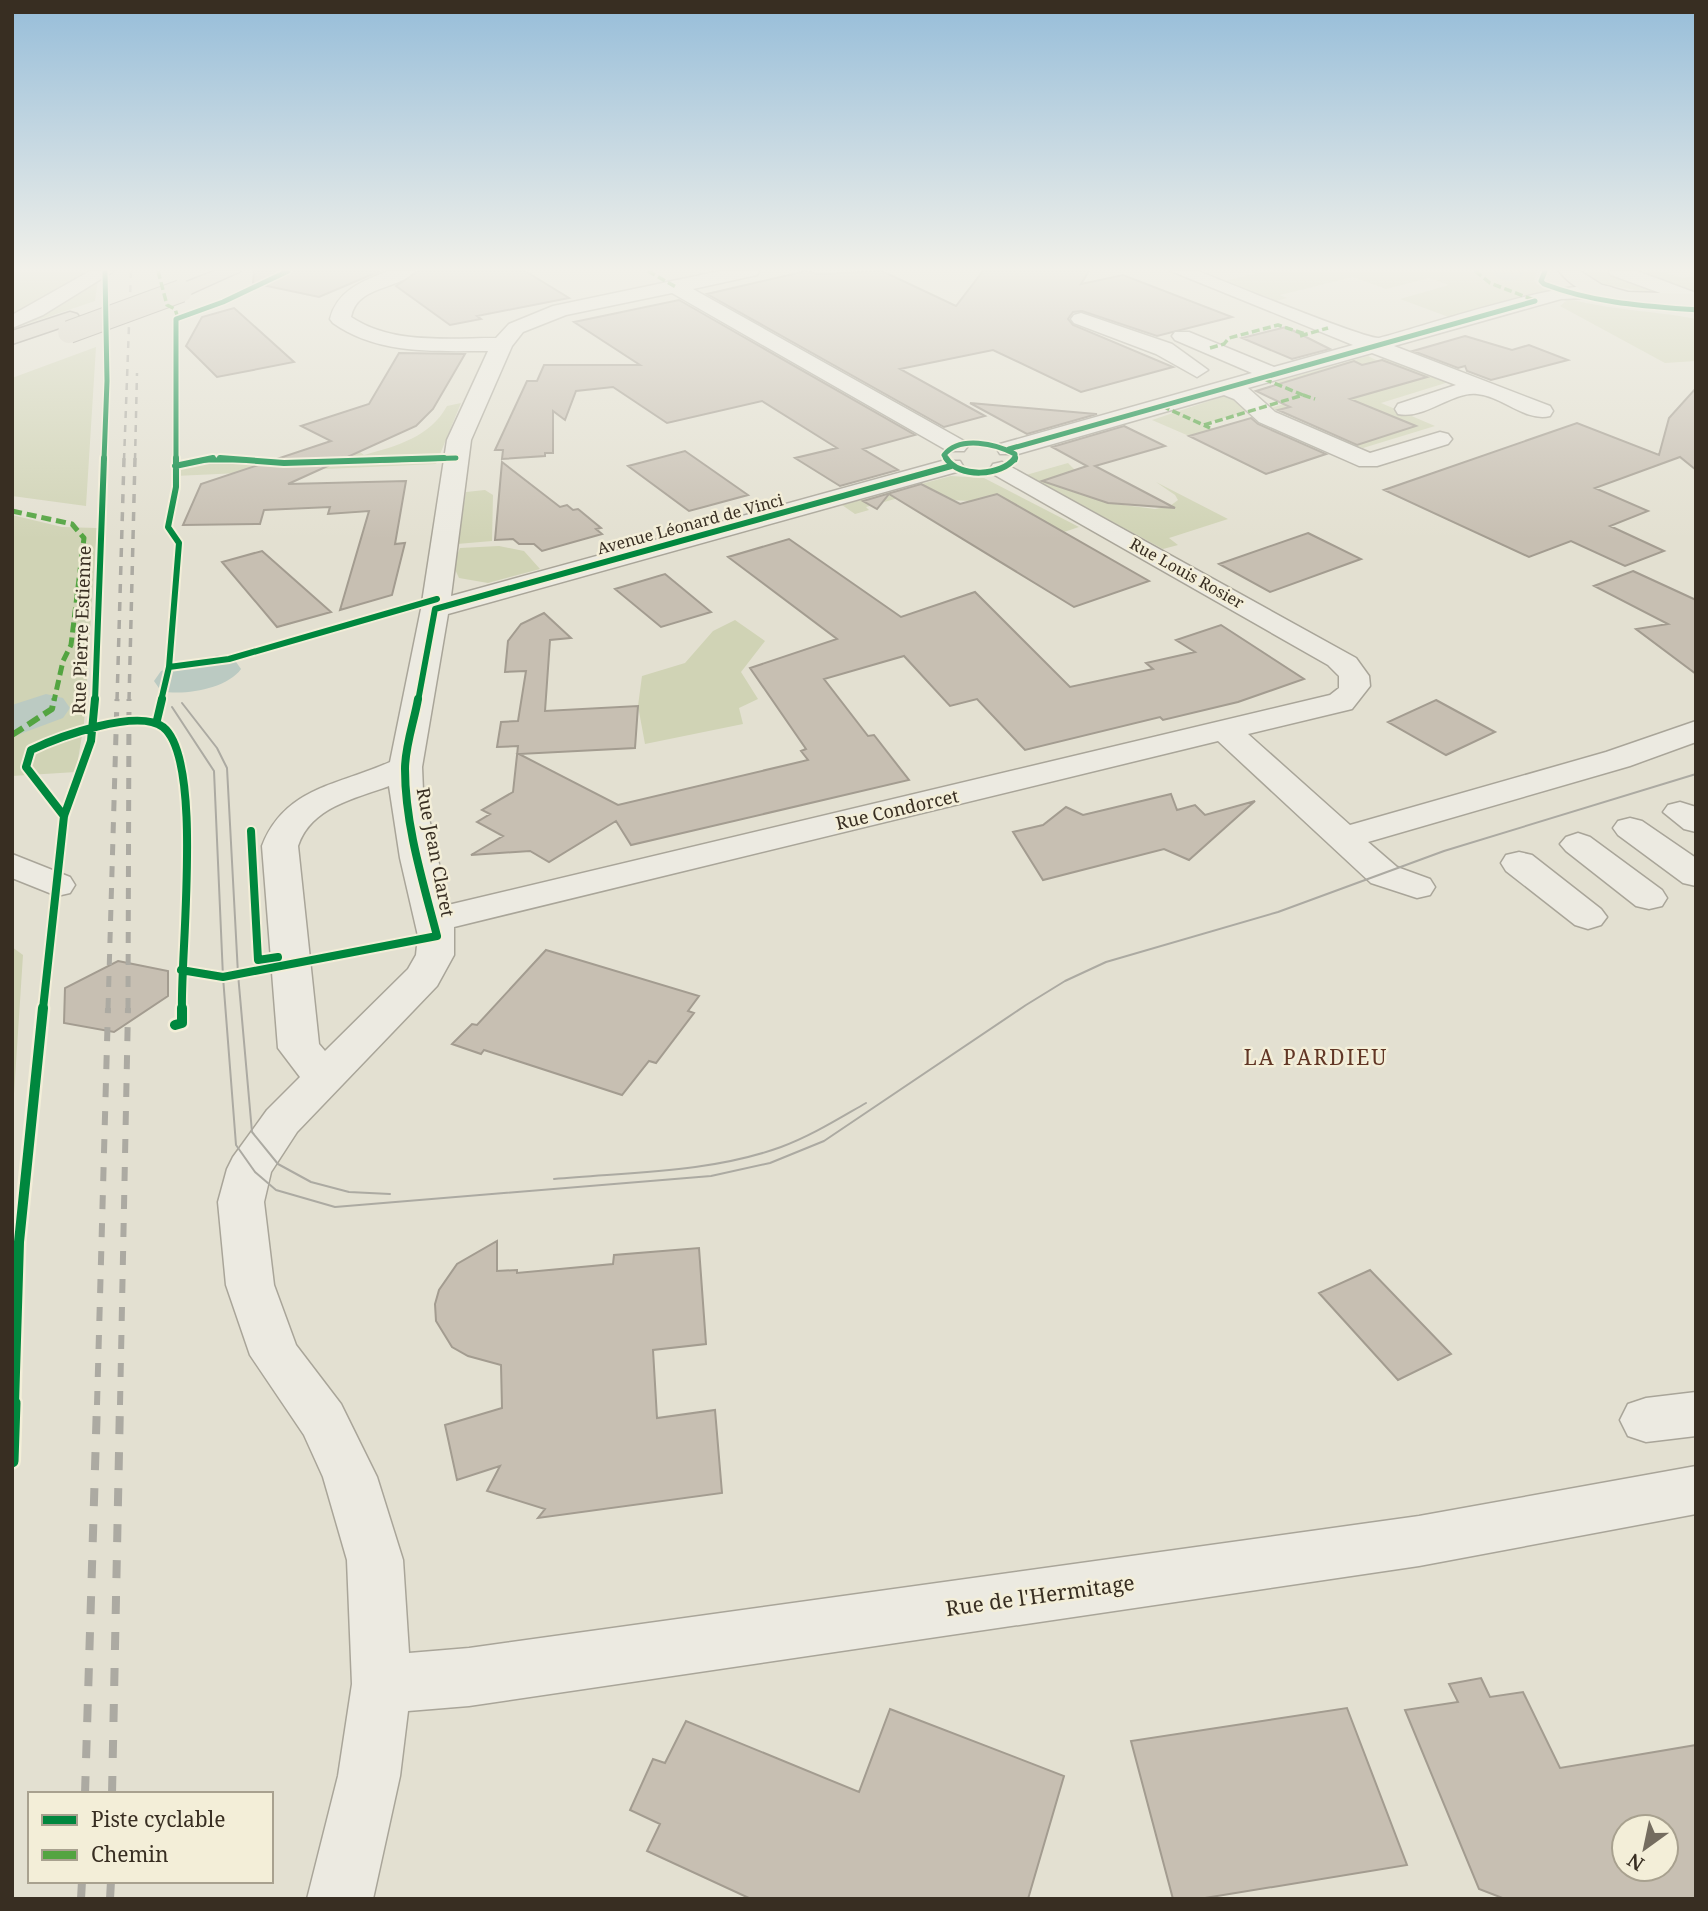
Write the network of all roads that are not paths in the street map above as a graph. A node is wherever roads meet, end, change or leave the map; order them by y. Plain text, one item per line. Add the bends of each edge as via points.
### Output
1 (495, 360) edge
2 (796, 360) edge
3 (1182, 360) edge
4 (1241, 360) edge
5 (1324, 360) edge
6 (1411, 360) edge
7 (1197, 370) dead end
8 (1274, 374) junction
9 (1476, 386) junction
10 (1226, 388) junction
11 (1406, 409) dead end
12 (1542, 411) dead end
13 (1440, 439) dead end
14 (954, 456) junction
15 (1005, 459) junction
16 (435, 609) junction
17 (1356, 688) joint
18 (1225, 730) junction
19 (1696, 731) edge
20 (405, 767) junction
21 (1630, 828) dead end
22 (1343, 838) junction
23 (1578, 844) dead end
24 (1519, 863) dead end
25 (12, 865) edge
26 (1696, 875) edge
27 (57, 885) dead end
28 (1418, 887) dead end
29 (1649, 898) dead end
30 (1588, 917) dead end
31 (433, 920) junction
32 (323, 1076) junction
33 (1696, 1414) edge
34 (1646, 1420) dead end
35 (1696, 1490) edge
36 (382, 1685) junction
37 (340, 1899) edge

1 - 16 street, Rue Jean Claret via 459,440 458,490
2 - 14 street
3 - 7 street
4 - 8 street
5 - 8 street
6 - 9 street
8 - 10 street
9 - 11 street
9 - 12 street
10 - 13 street via 1242,394 1267,417 1368,461
10 - 15 street
14 - 15 street via 975,471
14 - 16 street, Avenue Léonard de Vinci via 653,531
15 - 17 street, Rue Louis Rosier via 1339,659 1356,675
16 - 20 street, Rue Jean Claret
17 - 18 street, Rue Condorcet via 1341,702
18 - 22 street
18 - 31 street, Rue Condorcet
19 - 22 street via 1618,759
20 - 31 street, Rue Jean Claret
20 - 32 street via 312,806 290,820 283,831 281,857 299,1048
21 - 26 street
22 - 28 street via 1384,875
23 - 29 street
24 - 30 street
25 - 27 street
31 - 32 street, Rue Jean Claret via 435,955 423,977
32 - 36 street, Rue Jean Claret via 261,1149 248,1169 241,1202 250,1285 275,1355 329,1432 350,1477 375,1560
33 - 34 street
35 - 36 street, Rue de l'Hermitage via 1419,1541 469,1677
36 - 37 street, Rue Jean Claret via 369,1776

